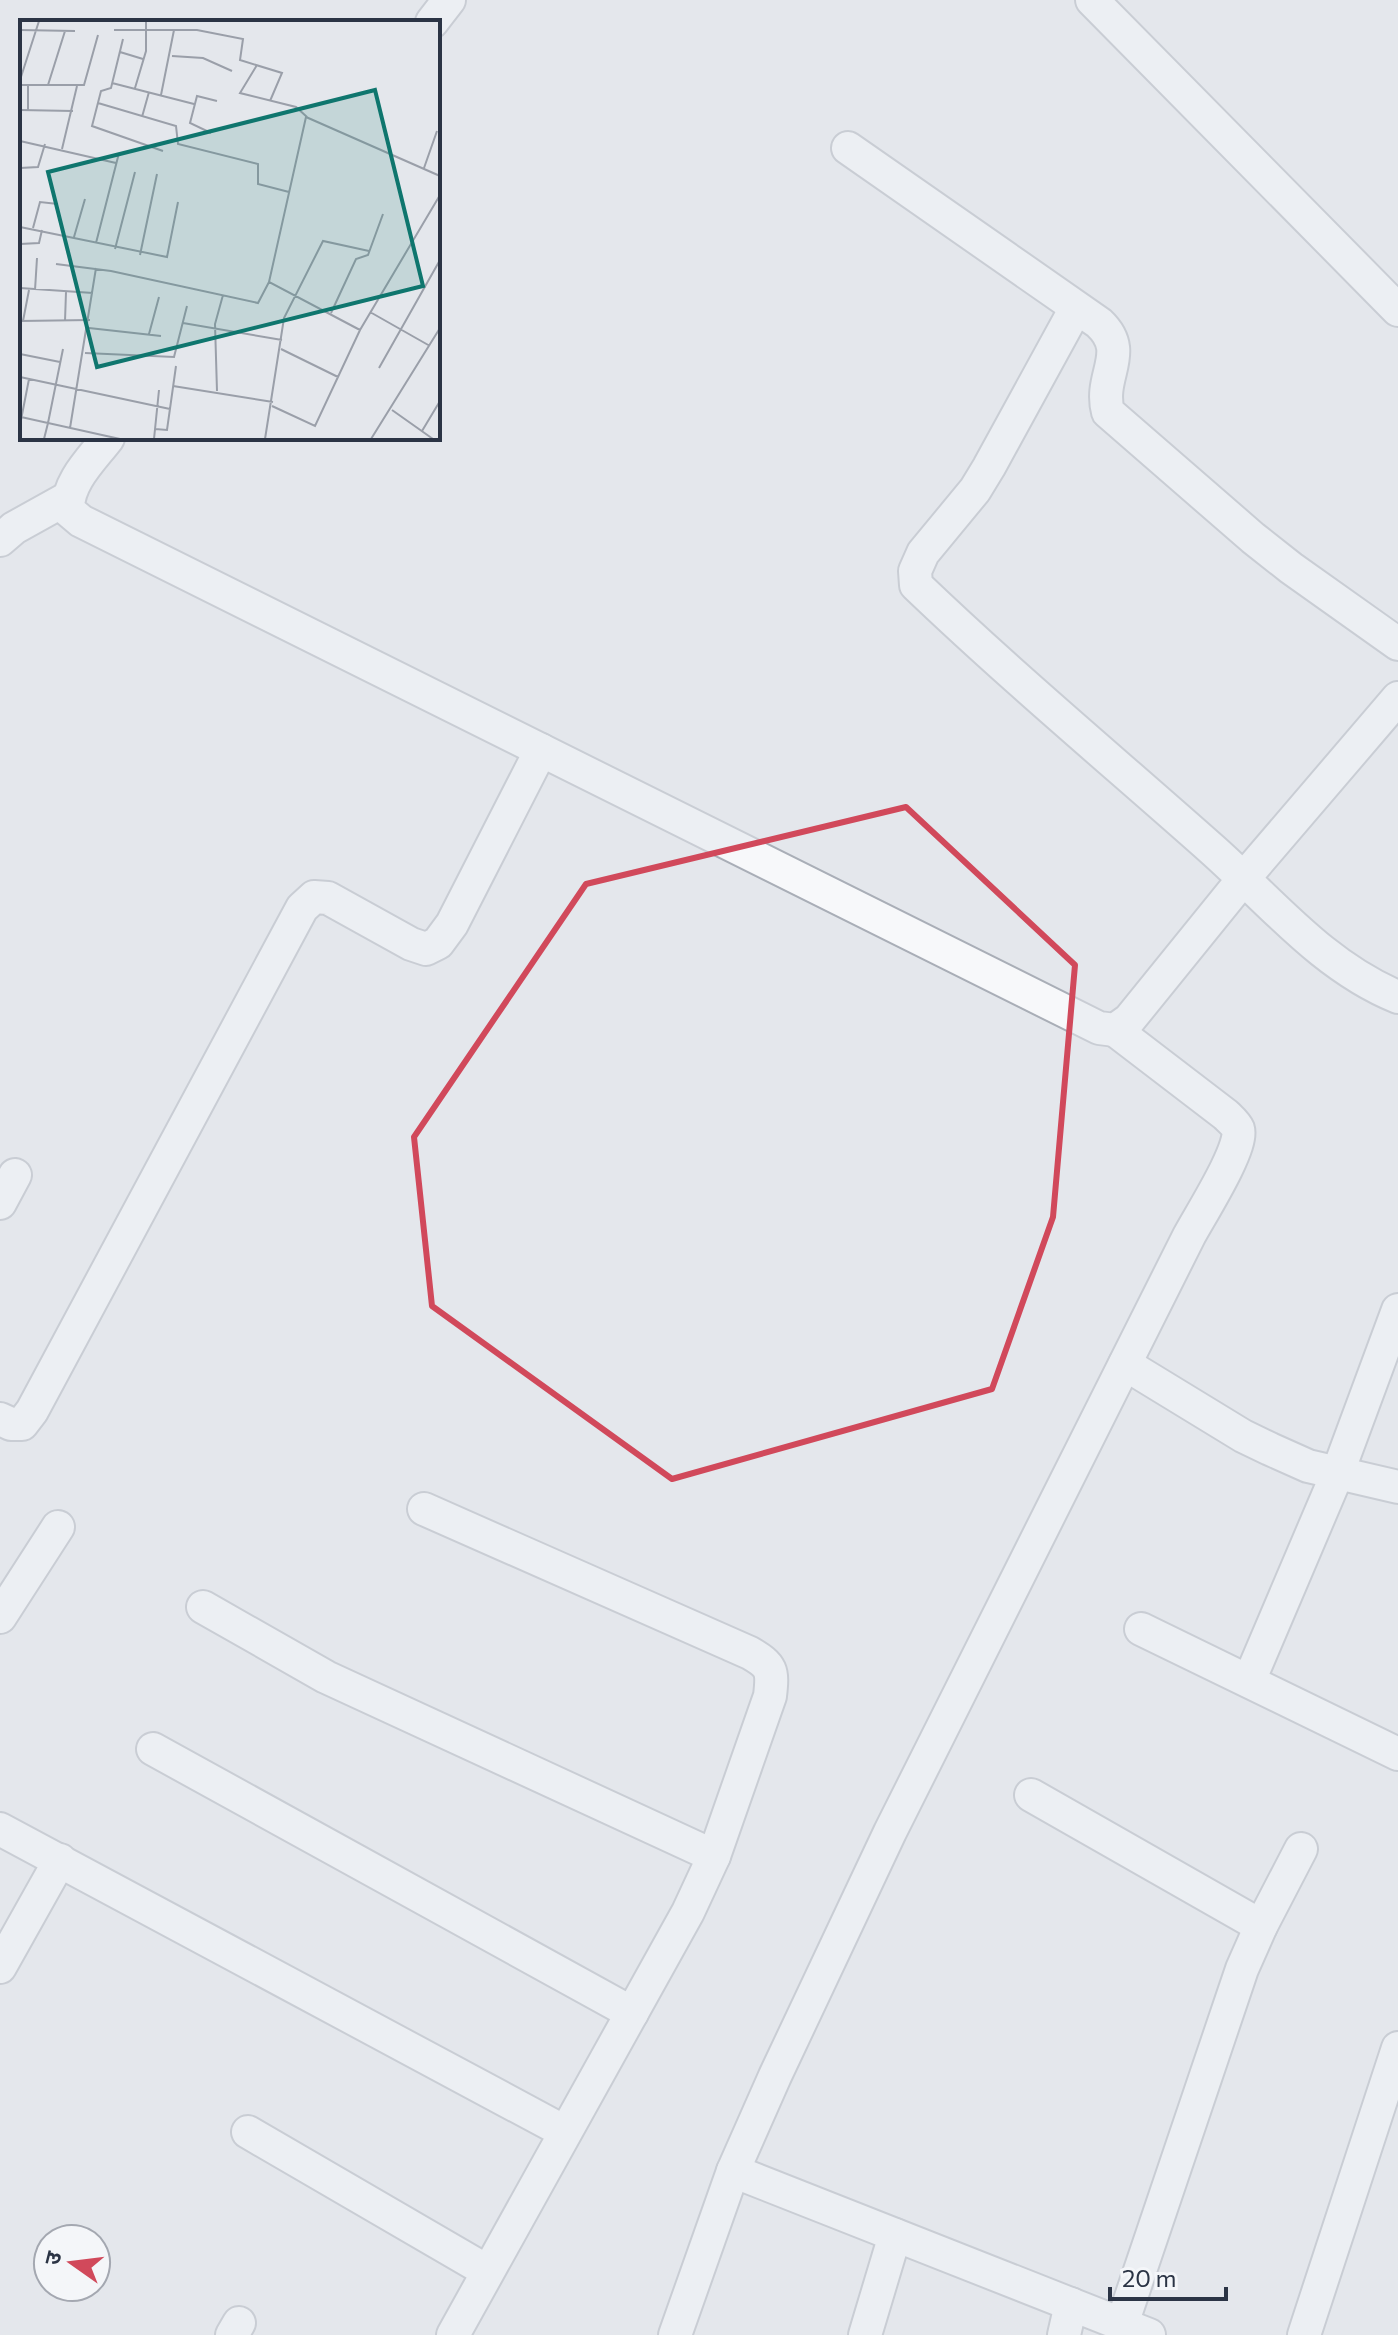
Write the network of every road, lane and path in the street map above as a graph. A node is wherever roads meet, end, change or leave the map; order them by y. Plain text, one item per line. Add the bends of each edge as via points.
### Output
1 (449, 0) edge
2 (1092, 0) edge
3 (434, 20) edge
4 (848, 148) dead end
5 (1076, 308) junction
6 (1398, 310) edge
7 (106, 440) edge
8 (68, 498) junction
9 (0, 540) edge
10 (1398, 644) edge
11 (1398, 698) edge
12 (541, 750) junction
13 (1244, 878) junction
14 (1398, 997) edge
15 (1115, 1030) junction
16 (1398, 1310) edge
17 (1125, 1364) junction
18 (0, 1419) edge
19 (1338, 1472) junction
20 (1398, 1487) edge
21 (424, 1509) dead end
22 (58, 1527) dead end
23 (203, 1607) dead end
24 (0, 1617) edge
25 (1141, 1629) dead end
26 (1249, 1681) junction
27 (153, 1749) dead end
28 (1398, 1754) edge
29 (1031, 1795) dead end
30 (0, 1829) edge
31 (1301, 1849) dead end
32 (714, 1856) junction
33 (60, 1860) junction
34 (1261, 1926) junction
35 (0, 1967) edge
36 (632, 2013) junction
37 (1398, 2048) edge
38 (248, 2132) dead end
39 (565, 2132) junction
40 (733, 2171) junction
41 (895, 2235) junction
42 (487, 2271) junction
43 (1067, 2320) edge
44 (1136, 2330) edge
45 (453, 2335) edge
46 (675, 2335) edge
47 (865, 2335) edge
48 (1304, 2335) edge

1 - 3 street
2 - 6 street
4 - 5 street
5 - 10 street via 1111,334 1108,412 1253,538
5 - 13 street via 982,478 923,553 916,585
7 - 8 street
8 - 9 street
8 - 12 street via 68,510 81,521
11 - 13 street
12 - 15 street via 1099,1028
12 - 18 street via 438,943 426,949 411,944 328,898 314,897 302,908 32,1411 22,1424
13 - 14 street via 1304,937 1345,968
13 - 15 street via 1142,1006
15 - 17 street via 1238,1128 1231,1159
16 - 19 street
17 - 19 street via 1243,1436 1308,1466
17 - 40 street via 890,1832
19 - 20 street
19 - 26 street
21 - 32 street via 766,1662 773,1675 770,1696
22 - 24 street
23 - 32 street via 326,1677
25 - 26 street
26 - 28 street
27 - 36 street
29 - 34 street
30 - 33 street
31 - 34 street
32 - 36 street
33 - 35 street
33 - 39 street
34 - 44 street via 1222,2025
36 - 39 street
37 - 48 street
38 - 42 street
39 - 42 street
40 - 41 street
40 - 46 street
41 - 43 street
41 - 47 street
42 - 45 street
43 - 44 street

